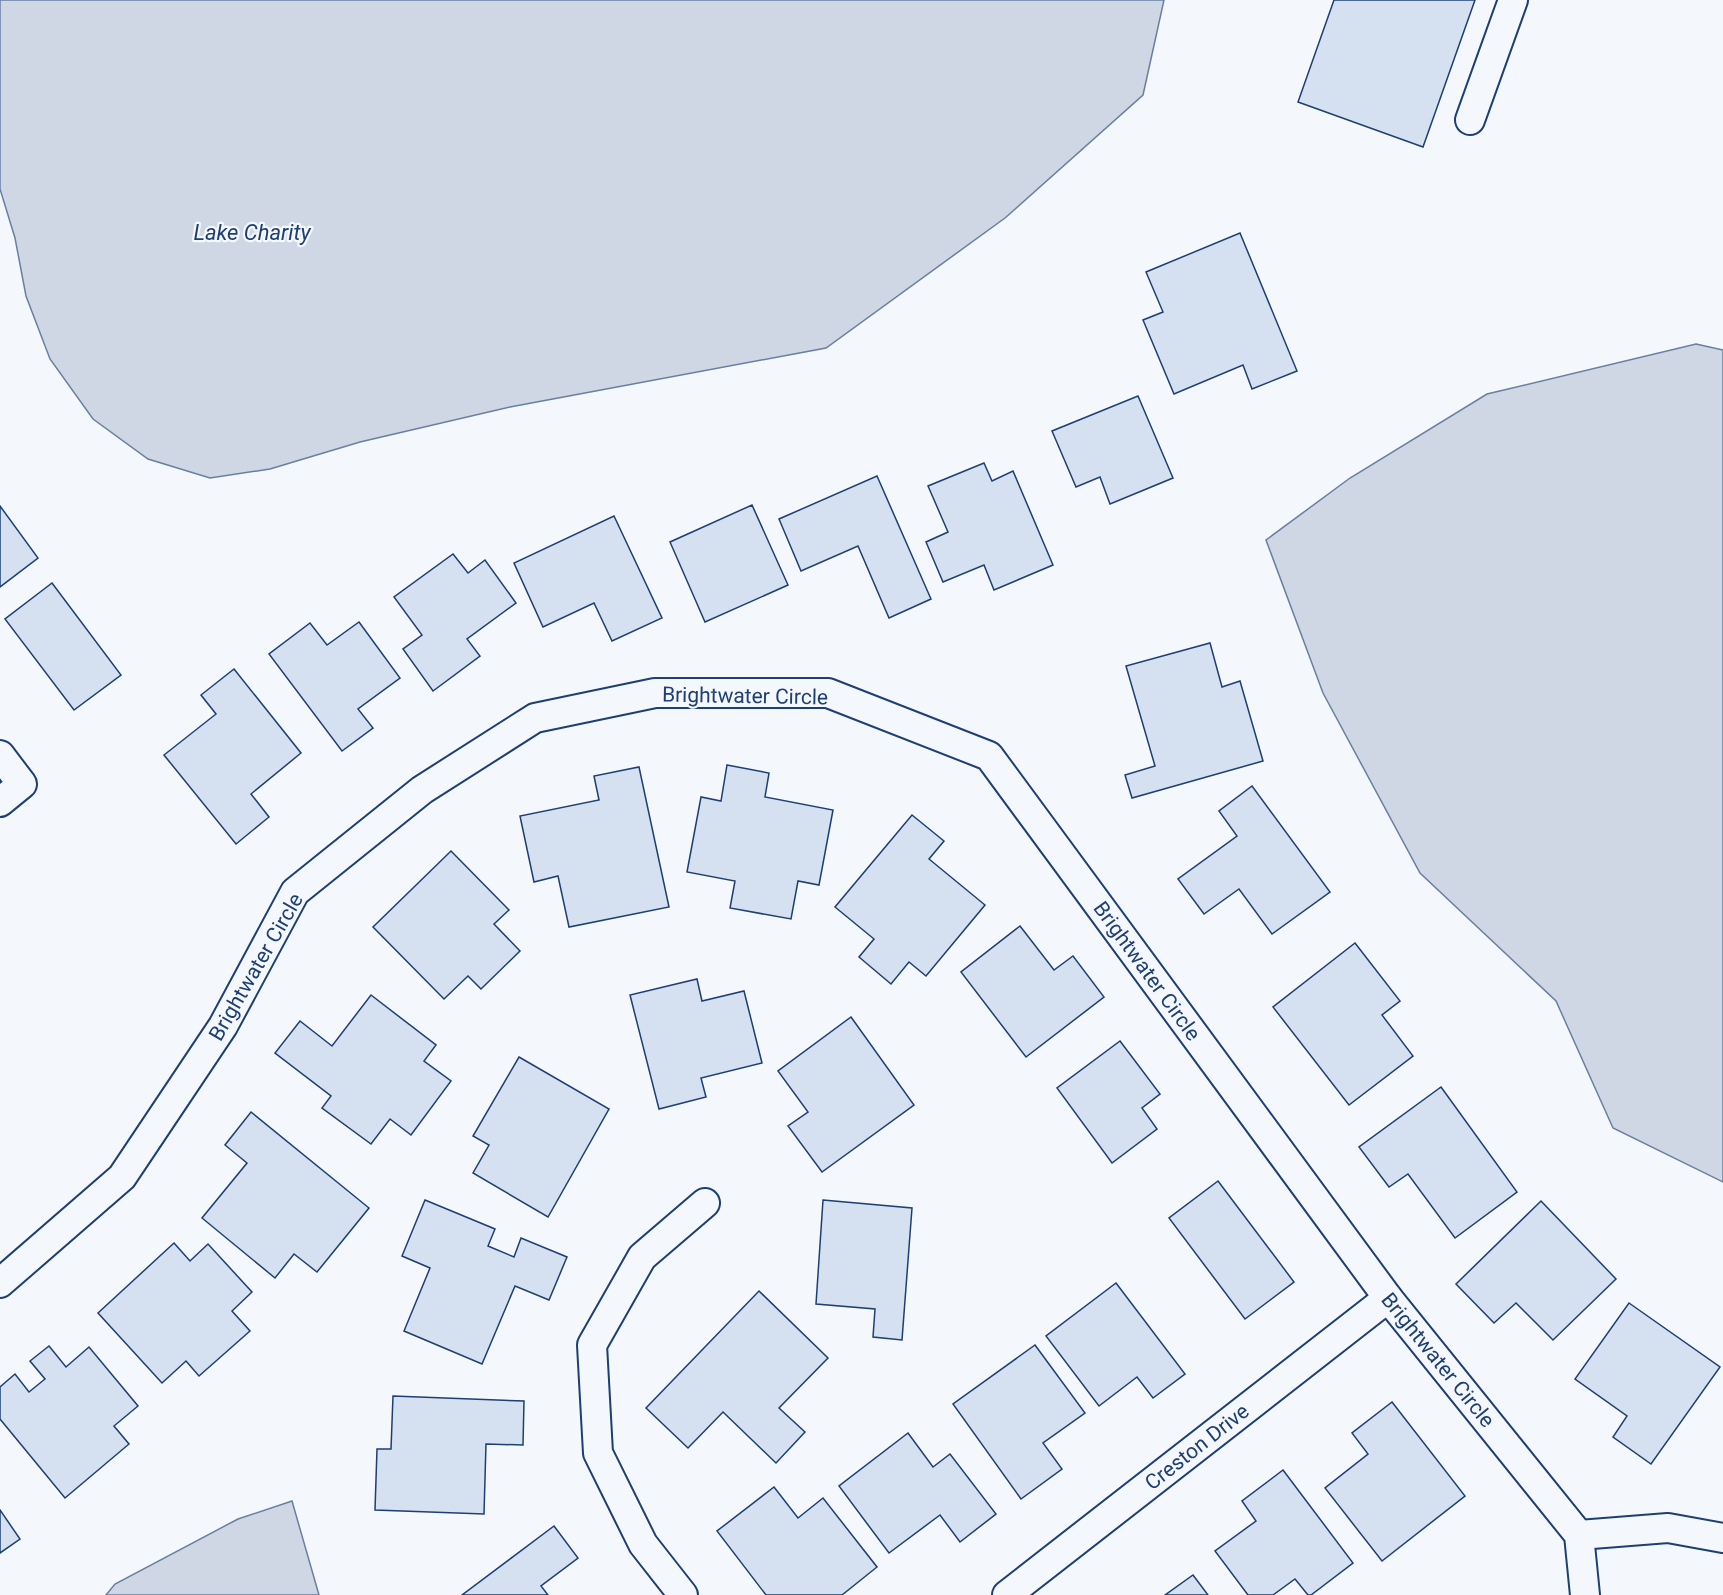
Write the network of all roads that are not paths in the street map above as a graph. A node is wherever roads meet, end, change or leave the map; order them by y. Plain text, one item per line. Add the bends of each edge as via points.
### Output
1 (1513, 0) edge
2 (1470, 120) dead end
3 (0, 755) edge
4 (0, 802) edge
5 (705, 1203) dead end
6 (0, 1282) edge
7 (1388, 1298) junction
8 (1580, 1535) junction
9 (1723, 1538) edge
10 (683, 1595) edge
11 (1007, 1595) edge
12 (1585, 1595) edge

1 - 2 street
3 - 4 street via 22,784
5 - 10 street via 642,1257 592,1345 598,1453 643,1544
6 - 7 street, Brightwater Circle via 122,1177 223,1026 295,892 423,790 535,717 655,693 828,693 989,756
7 - 8 street, Brightwater Circle
7 - 11 street, Creston Drive
8 - 9 street via 1668,1528
8 - 12 street

